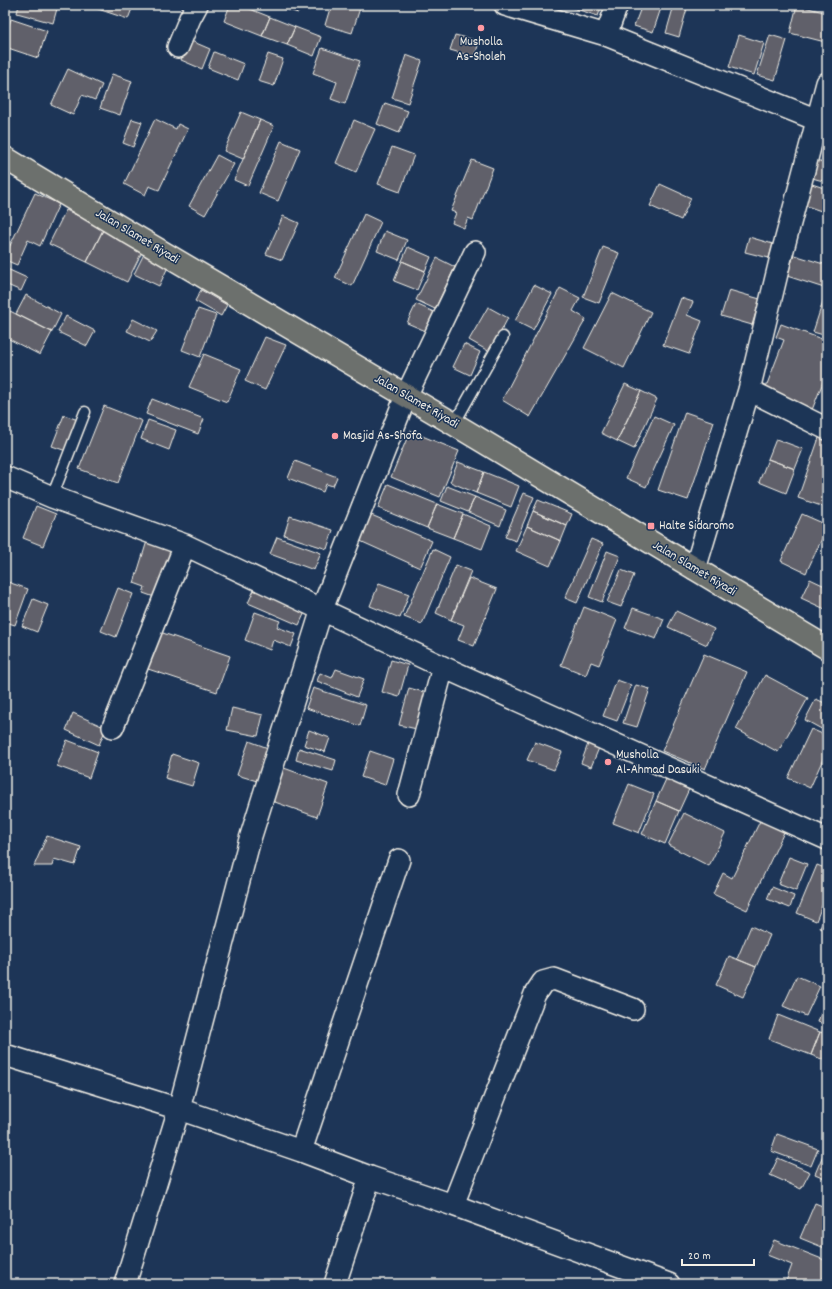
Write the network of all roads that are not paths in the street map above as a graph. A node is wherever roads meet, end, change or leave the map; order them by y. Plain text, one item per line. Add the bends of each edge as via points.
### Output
1 (197, 5) edge
2 (505, 5) edge
3 (617, 5) edge
4 (606, 35) junction
5 (178, 47) dead end
6 (827, 83) edge
7 (817, 120) junction
8 (818, 150) edge
9 (5, 158) edge
10 (474, 252) dead end
11 (503, 337) dead end
12 (749, 390) junction
13 (406, 396) junction
14 (85, 412) dead end
15 (454, 424) junction
16 (827, 429) edge
17 (5, 477) edge
18 (52, 497) junction
19 (185, 545) junction
20 (695, 569) junction
21 (322, 609) junction
22 (827, 648) edge
23 (443, 667) junction
24 (113, 726) dead end
25 (409, 795) dead end
26 (827, 838) edge
27 (399, 860) dead end
28 (633, 1009) dead end
29 (5, 1055) edge
30 (179, 1108) junction
31 (301, 1151) junction
32 (370, 1177) junction
33 (453, 1205) junction
34 (125, 1284) edge
35 (335, 1284) edge
36 (669, 1284) edge

1 - 5 street
2 - 4 street
3 - 4 street
4 - 7 street
6 - 7 street
7 - 8 street
8 - 12 street via 780,261
9 - 13 main road, Jalan Slamet Riyadi
10 - 13 street
11 - 15 lane
12 - 16 street
12 - 20 street
13 - 15 main road, Jalan Slamet Riyadi
13 - 21 street
14 - 18 lane
15 - 20 main road, Jalan Slamet Riyadi
17 - 18 street
18 - 19 street
19 - 21 street
19 - 24 street
20 - 22 main road, Jalan Slamet Riyadi
21 - 23 street
21 - 30 street via 250,839
23 - 25 street
23 - 26 street
27 - 31 street
28 - 33 street via 554,979 543,982 535,994
29 - 30 street
30 - 31 street
30 - 34 street
31 - 32 street
32 - 33 street
32 - 35 street
33 - 36 street

